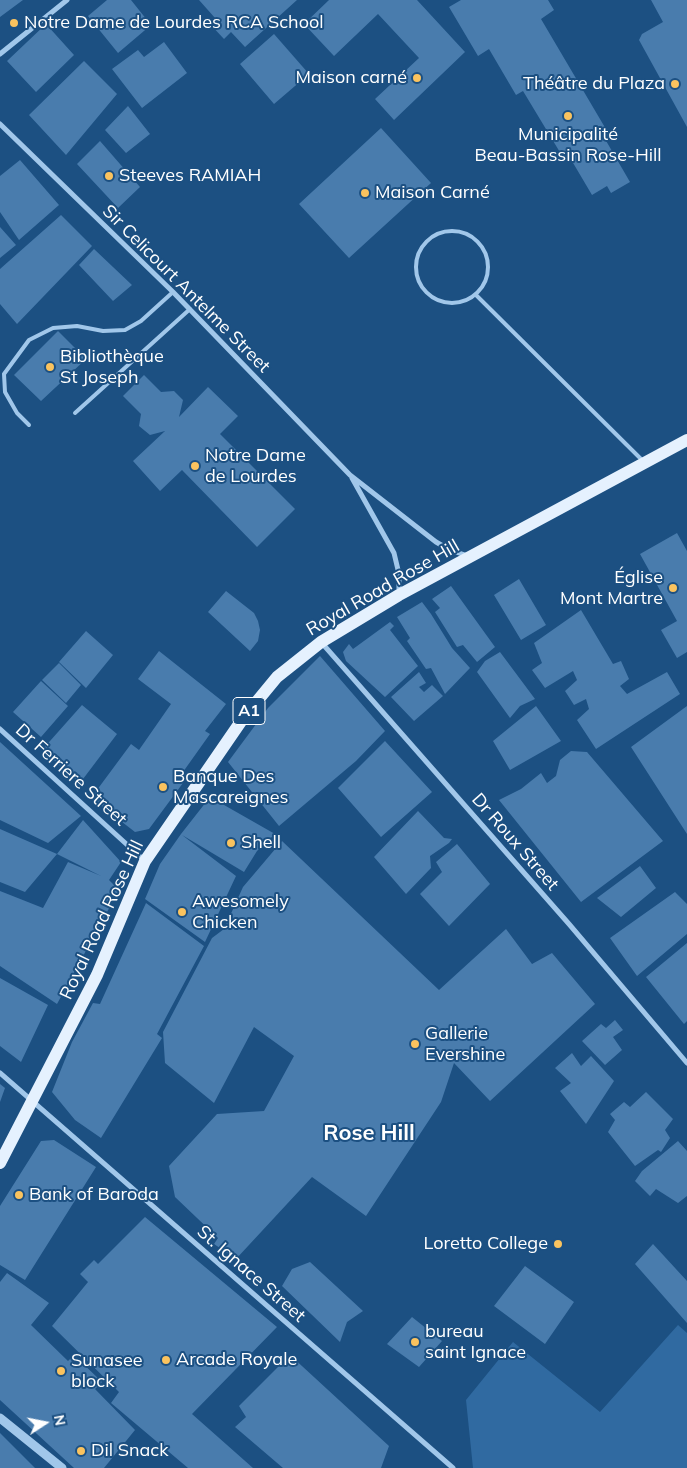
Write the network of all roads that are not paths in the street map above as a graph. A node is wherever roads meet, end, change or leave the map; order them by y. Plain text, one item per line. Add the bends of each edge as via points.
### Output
1 (66, 0) edge
2 (0, 54) edge
3 (0, 124) edge
4 (173, 292) junction
5 (476, 295) junction
6 (190, 309) junction
7 (75, 414) dead end
8 (29, 425) dead end
9 (687, 440) edge
10 (643, 462) junction
11 (350, 475) junction
12 (470, 557) junction
13 (399, 595) junction
14 (320, 642) junction
15 (0, 729) edge
16 (145, 861) junction
17 (687, 1063) edge
18 (0, 1073) edge
19 (32, 1102) junction
20 (0, 1163) edge
21 (0, 1418) edge
22 (62, 1468) edge
23 (453, 1468) edge

1 - 2 street
3 - 4 street, Sir Celicourt Antelme Street
4 - 6 street, Sir Celicourt Antelme Street
4 - 8 lane via 141,321 125,330 77,326 54,328 29,340 4,374 5,392 17,413
5 - 5 lane via 453,304 440,302 425,291 416,275 416,262 428,240 439,233 451,231 464,233 483,248 488,260 488,273
5 - 10 lane
6 - 7 lane
6 - 11 street, Sir Celicourt Antelme Street
9 - 10 main road, Royal Road Rose Hill / A1
10 - 12 main road, Royal Road Rose Hill / A1
11 - 12 street, Sir Celicourt Antelme Street via 436,542
11 - 13 street, Sir Celicourt Antelme Street via 394,553
12 - 13 main road, Royal Road Rose Hill / A1
13 - 14 main road, Royal Road Rose Hill / A1
14 - 16 main road, Royal Road Rose Hill / A1 via 277,677 244,717
14 - 17 street, Dr Roux Street
15 - 16 street, Dr Ferriere Street
16 - 19 main road, Royal Road Rose Hill / A1 via 97,975
18 - 19 street, St. Ignace Street
19 - 20 main road, Royal Road Rose Hill / A1
19 - 23 street, St. Ignace Street
21 - 22 street

